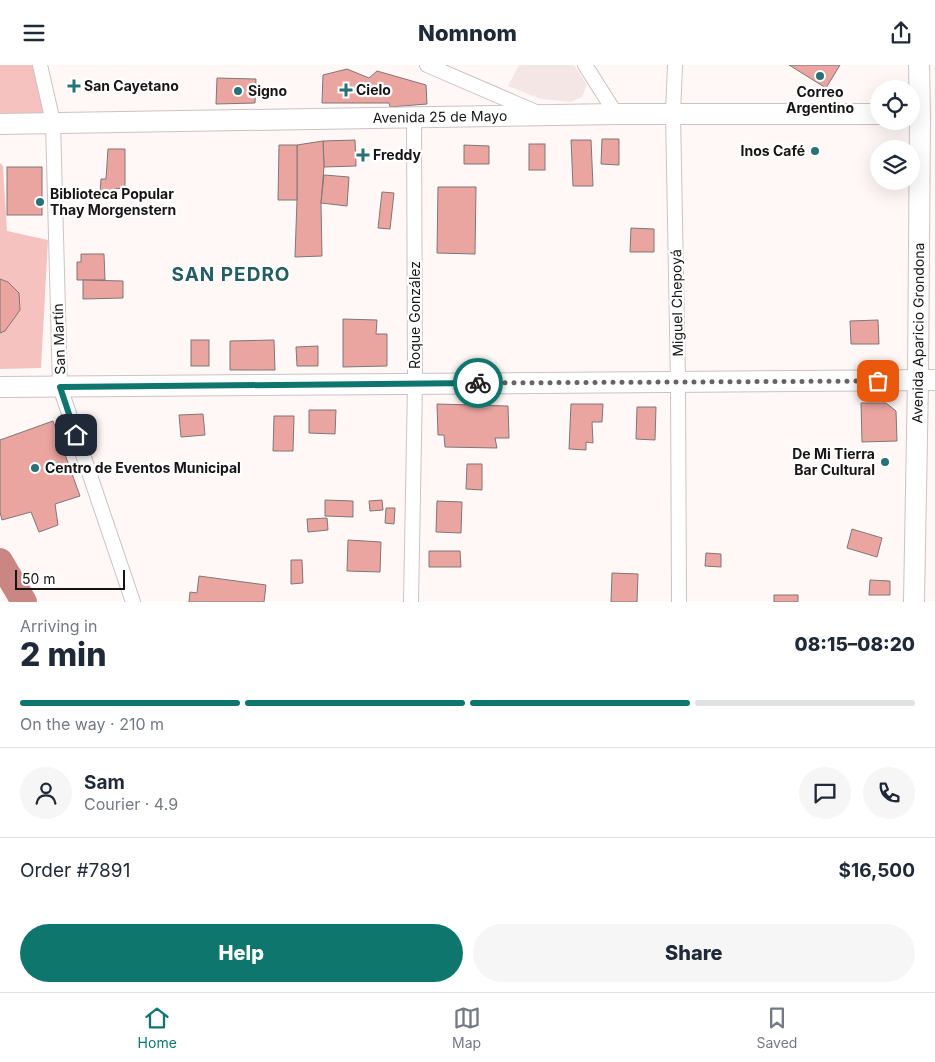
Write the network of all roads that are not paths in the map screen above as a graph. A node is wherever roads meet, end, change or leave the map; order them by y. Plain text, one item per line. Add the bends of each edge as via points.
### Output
1 (40, 65) edge
2 (427, 65) edge
3 (585, 65) edge
4 (675, 65) edge
5 (919, 65) edge
6 (674, 113) junction
7 (616, 114) junction
8 (870, 115) edge
9 (922, 115) edge
10 (544, 116) junction
11 (414, 117) junction
12 (53, 123) junction
13 (0, 124) edge
14 (926, 380) edge
15 (678, 382) junction
16 (415, 384) junction
17 (0, 387) edge
18 (60, 387) junction
19 (133, 602) edge
20 (411, 602) edge
21 (679, 602) edge
22 (914, 602) edge

1 - 12 street, San Martín
2 - 10 street
3 - 7 street
4 - 6 street, Miguel Chepoyá
5 - 9 main road, Avenida Aparicio Grondona
6 - 7 main road, Avenida 25 de Mayo
6 - 8 main road, Avenida 25 de Mayo
6 - 15 street, Miguel Chepoyá
7 - 10 main road, Avenida 25 de Mayo
9 - 14 main road, Avenida Aparicio Grondona
10 - 11 main road, Avenida 25 de Mayo
11 - 12 main road, Avenida 25 de Mayo
11 - 16 street, Roque González
12 - 13 main road, Avenida 25 de Mayo
12 - 18 street, San Martín
14 - 15 main road
14 - 22 main road, Avenida Aparicio Grondona
15 - 16 main road
15 - 21 street, Miguel Chepoyá
16 - 18 main road
16 - 20 street, Roque González
17 - 18 main road
18 - 19 street, San Martín

